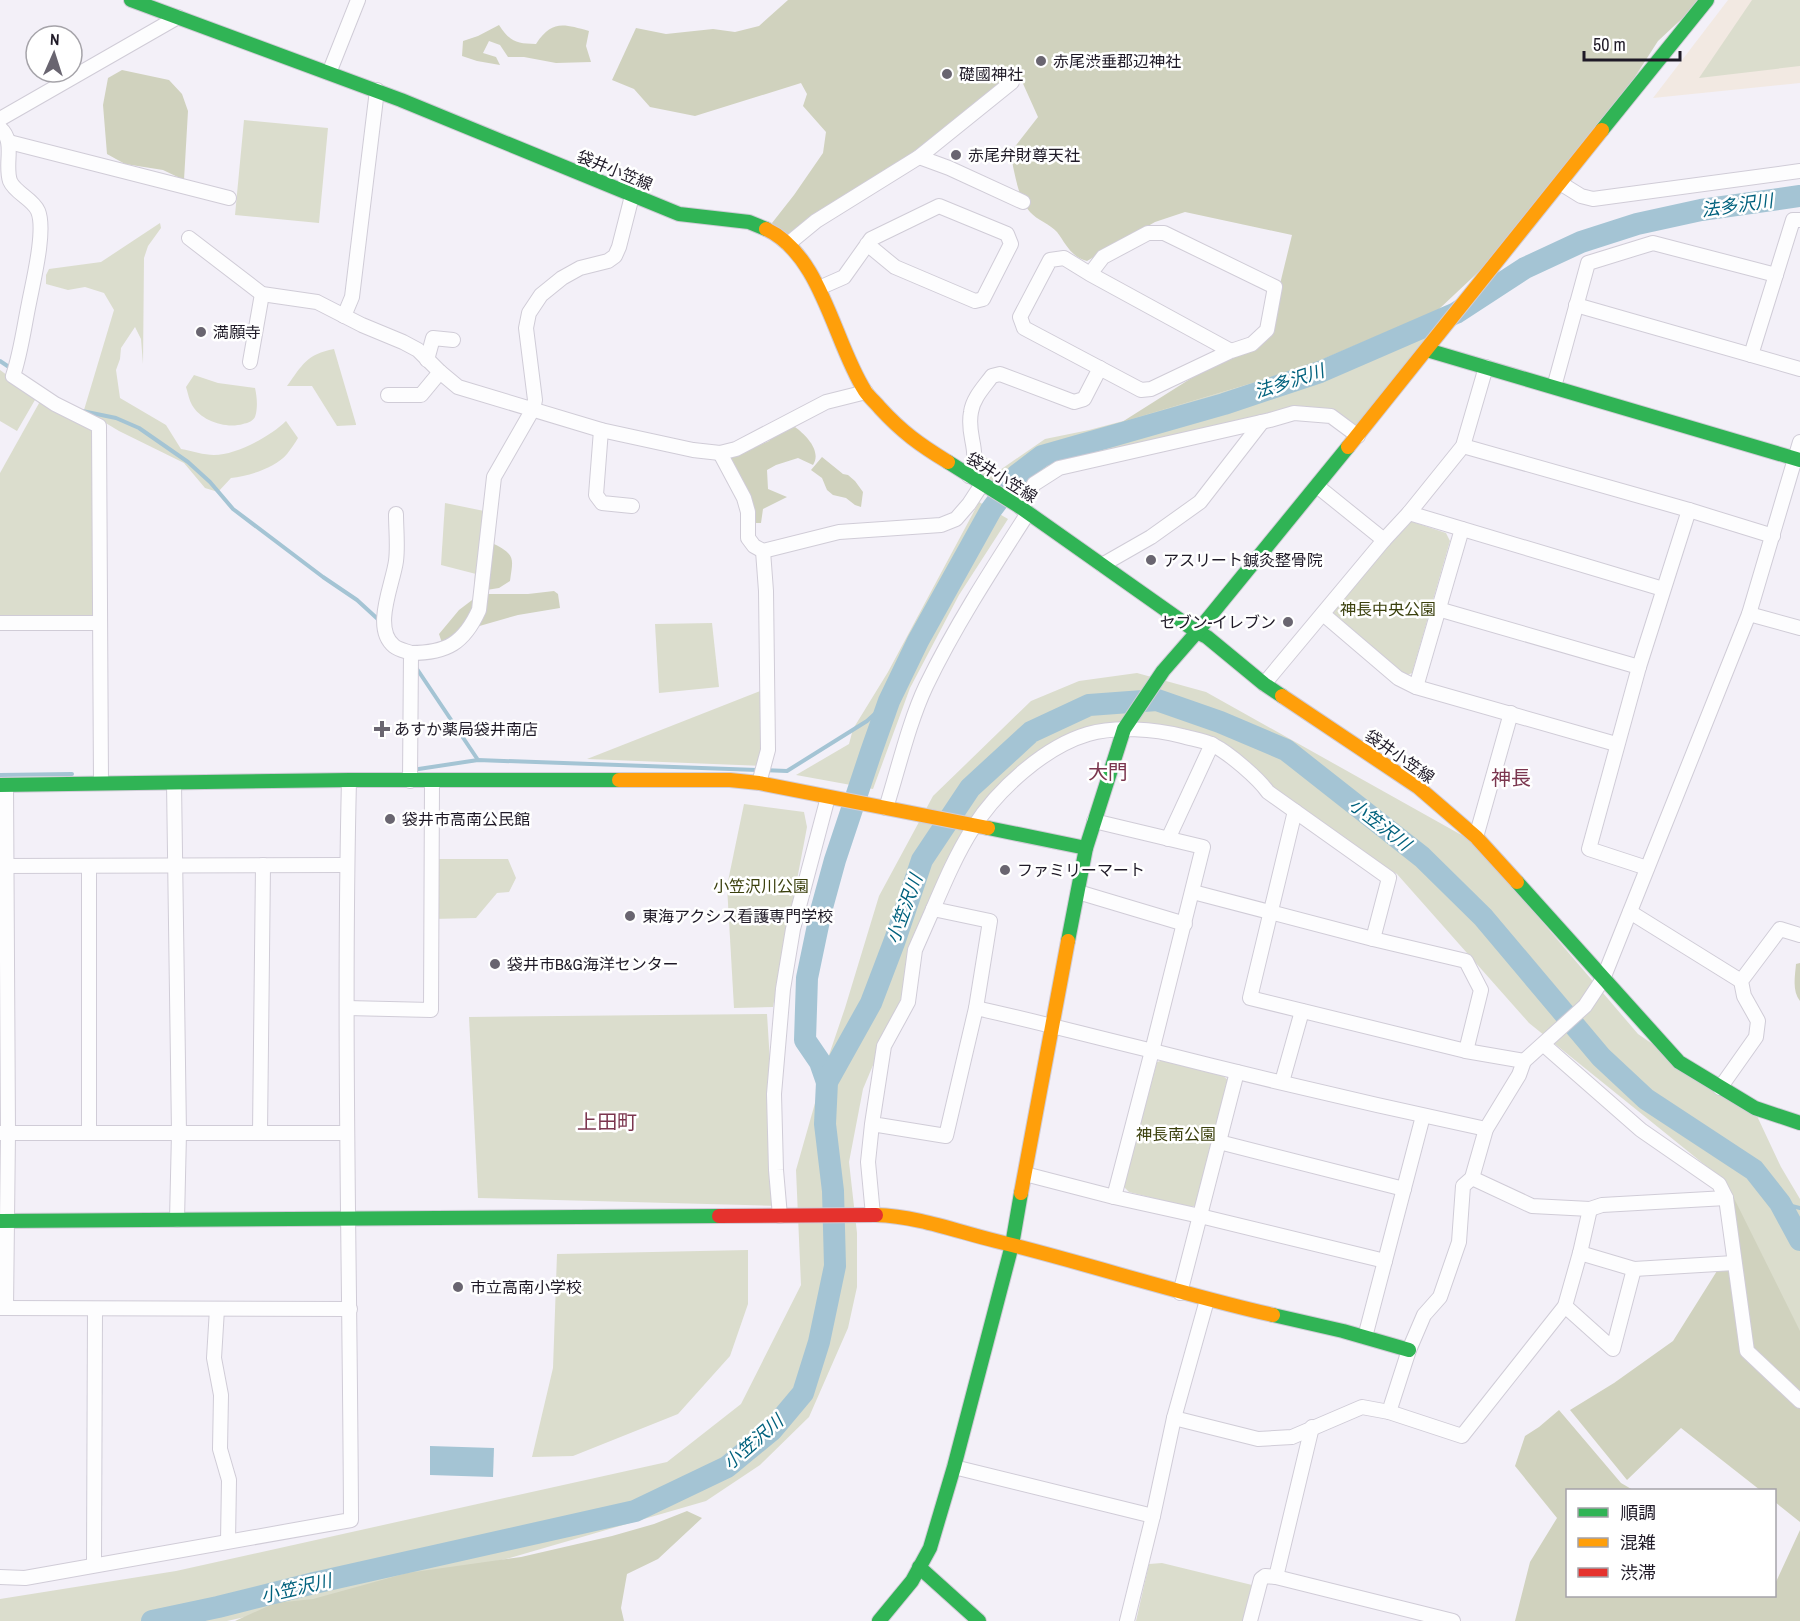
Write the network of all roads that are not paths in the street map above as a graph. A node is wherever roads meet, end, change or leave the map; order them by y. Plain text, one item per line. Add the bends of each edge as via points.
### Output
1 (358, 0) edge
2 (1707, 0) edge
3 (136, 1) edge
4 (178, 17) junction
5 (329, 73) junction
6 (1012, 82) dead end
7 (377, 90) junction
8 (0, 119) edge
9 (0, 128) edge
10 (9, 142) junction
11 (919, 157) junction
12 (1800, 171) edge
13 (1560, 183) junction
14 (632, 196) junction
15 (229, 198) dead end
16 (1023, 202) dead end
17 (1800, 220) edge
18 (189, 238) dead end
19 (788, 244) junction
20 (867, 244) junction
21 (1090, 274) junction
22 (1776, 275) junction
23 (819, 288) junction
24 (262, 294) junction
25 (1576, 305) junction
26 (344, 316) junction
27 (453, 340) dead end
28 (1427, 350) junction
29 (1232, 351) junction
30 (1751, 355) junction
31 (427, 360) junction
32 (250, 362) dead end
33 (1486, 367) junction
34 (1100, 368) junction
35 (1800, 369) edge
36 (440, 372) junction
37 (1554, 387) junction
38 (866, 392) junction
39 (388, 395) dead end
40 (533, 409) junction
41 (1263, 422) junction
42 (601, 430) junction
43 (1358, 436) junction
44 (1800, 442) edge
45 (1462, 446) junction
46 (720, 453) junction
47 (1798, 459) edge
48 (969, 476) junction
49 (985, 486) junction
50 (1317, 486) junction
51 (632, 506) dead end
52 (1022, 508) junction
53 (1689, 510) junction
54 (1409, 513) junction
55 (396, 514) dead end
56 (1462, 529) junction
57 (1773, 536) junction
58 (1384, 540) junction
59 (763, 551) junction
60 (1102, 565) junction
61 (1663, 589) junction
62 (1438, 609) junction
63 (1323, 614) junction
64 (1749, 614) junction
65 (0, 623) edge
66 (100, 623) junction
67 (1800, 628) edge
68 (1197, 632) junction
69 (411, 653) junction
70 (1639, 667) junction
71 (1264, 684) junction
72 (1416, 687) junction
73 (1511, 713) junction
74 (1125, 727) junction
75 (1212, 744) junction
76 (1616, 744) junction
77 (349, 780) junction
78 (432, 780) junction
79 (410, 781) junction
80 (101, 783) junction
81 (174, 783) junction
82 (759, 783) junction
83 (3, 785) edge
84 (832, 797) junction
85 (880, 806) junction
86 (1295, 811) junction
87 (1094, 820) junction
88 (971, 826) junction
89 (1476, 837) junction
90 (1168, 839) junction
91 (1086, 848) junction
92 (175, 865) junction
93 (263, 865) junction
94 (347, 865) junction
95 (3, 866) edge
96 (89, 866) junction
97 (1647, 868) junction
98 (1078, 892) junction
99 (1193, 892) junction
100 (933, 909) junction
101 (1270, 912) junction
102 (1630, 912) junction
103 (1185, 924) junction
104 (1800, 935) edge
105 (1373, 939) junction
106 (1603, 979) junction
107 (1741, 981) junction
108 (347, 1008) junction
109 (976, 1008) junction
110 (1302, 1011) junction
111 (1052, 1024) junction
112 (1546, 1043) junction
113 (1152, 1051) junction
114 (1466, 1051) junction
115 (1524, 1061) junction
116 (1237, 1071) junction
117 (1282, 1082) junction
118 (1720, 1088) junction
119 (1423, 1116) junction
120 (1800, 1123) edge
121 (872, 1124) junction
122 (1486, 1129) junction
123 (347, 1132) junction
124 (4, 1133) edge
125 (89, 1133) junction
126 (179, 1133) junction
127 (261, 1133) junction
128 (1219, 1142) junction
129 (1025, 1174) junction
130 (1472, 1178) junction
131 (1404, 1189) junction
132 (1114, 1197) junction
133 (1726, 1198) junction
134 (1590, 1209) junction
135 (873, 1215) junction
136 (783, 1216) junction
137 (1200, 1216) junction
138 (348, 1218) junction
139 (177, 1220) junction
140 (4, 1221) edge
141 (1012, 1245) junction
142 (1580, 1253) junction
143 (1385, 1261) junction
144 (1734, 1263) junction
145 (1634, 1269) junction
146 (1180, 1293) junction
147 (1207, 1300) junction
148 (1565, 1306) junction
149 (3, 1308) edge
150 (95, 1309) junction
151 (217, 1309) junction
152 (350, 1310) junction
153 (1365, 1337) junction
154 (1409, 1350) junction
155 (1800, 1401) edge
156 (1389, 1412) junction
157 (1174, 1418) junction
158 (1312, 1427) junction
159 (954, 1467) junction
160 (1153, 1516) junction
161 (228, 1541) junction
162 (94, 1564) junction
163 (919, 1567) junction
164 (0, 1577) edge
165 (1276, 1577) junction
166 (879, 1621) edge
167 (979, 1621) edge
168 (1127, 1621) edge
169 (1250, 1621) edge
170 (1452, 1621) edge

1 - 5 street
2 - 13 street
3 - 4 street, 袋井小笠線
4 - 5 street, 袋井小笠線
4 - 8 street
5 - 7 street, 袋井小笠線
6 - 11 street
7 - 14 street, 袋井小笠線
7 - 26 street via 352,297
9 - 10 street
10 - 15 street
10 - 66 street via 10,182 38,209 41,222 37,265 14,376 54,404 99,426
11 - 16 street
11 - 19 street via 816,221
12 - 13 street via 1593,199
13 - 28 street
14 - 19 street, 袋井小笠線 via 679,214 749,222
14 - 40 street via 615,256 562,278 541,295 529,313 526,328
17 - 22 street via 1793,220
18 - 24 street
19 - 23 street, 袋井小笠線
20 - 20 street via 895,267 975,301 983,299 1011,244 1007,234 939,206
20 - 23 street via 844,277
21 - 29 street
21 - 29 street via 1103,258 1148,233 1164,233 1275,287 1267,330 1252,344
21 - 34 street via 1064,258 1050,260 1020,317 1024,328
22 - 25 street via 1653,243 1588,263
22 - 30 street
23 - 38 street, 袋井小笠線
24 - 26 street via 317,302
24 - 32 street
25 - 30 street
25 - 37 street
26 - 31 street via 403,342
27 - 31 street via 433,338
28 - 33 street
28 - 43 street
29 - 34 street via 1151,389 1142,390
30 - 35 street
31 - 36 street
33 - 37 street
33 - 45 street
34 - 48 street via 1084,399 1074,402 1000,374 992,376 971,411 975,465
36 - 39 street via 421,395
36 - 40 street via 458,387
37 - 47 street
38 - 46 street via 826,402 736,449
38 - 48 street, 袋井小笠線 via 915,442
40 - 42 street
40 - 69 street via 494,477 479,610 471,626 451,646 440,651
41 - 43 street via 1294,413 1331,416
41 - 52 street via 1059,468 1034,484
41 - 60 street via 1200,501 1151,537
42 - 46 street
42 - 51 street via 596,495 602,503
43 - 50 street
44 - 47 street
45 - 53 street
45 - 54 street
46 - 59 street via 744,498 748,538
47 - 57 street
48 - 49 street, 袋井小笠線
49 - 52 street, 袋井小笠線
49 - 59 street via 956,519 941,525 839,532
50 - 58 street
50 - 68 street
52 - 60 street, 袋井小笠線
52 - 85 street via 925,688
53 - 57 street
53 - 61 street
54 - 56 street
54 - 58 street
55 - 69 street via 396,560 384,618 385,632 396,648
56 - 61 street
56 - 62 street
57 - 64 street
58 - 63 street
59 - 82 street via 768,750
60 - 68 street, 袋井小笠線
61 - 70 street
62 - 70 street
62 - 72 street
63 - 71 street
63 - 72 street via 1398,678
64 - 67 street
64 - 97 street
65 - 66 street
66 - 80 street
68 - 71 street, 袋井小笠線
68 - 74 street via 1163,671
69 - 79 street
70 - 76 street
71 - 89 street, 袋井小笠線 via 1418,787
72 - 73 street
73 - 76 street
73 - 89 street
74 - 75 street
74 - 87 street
74 - 88 street via 1088,734 1060,745 1001,792
75 - 86 street
75 - 90 street
76 - 97 street via 1589,849
77 - 79 street
77 - 81 street
77 - 94 street
78 - 79 street
78 - 82 street
78 - 108 street via 431,1010
80 - 81 street
80 - 83 street
81 - 92 street
82 - 84 street
83 - 95 street
84 - 85 street
84 - 136 street via 793,928 783,989 774,1094 776,1170
85 - 88 street
86 - 101 street
86 - 105 street via 1389,878
87 - 90 street
87 - 91 street
88 - 91 street
88 - 100 street
89 - 106 street, 袋井小笠線
90 - 99 street via 1203,847
91 - 98 street
92 - 93 street
92 - 96 street
92 - 126 street
93 - 94 street
93 - 127 street
94 - 108 street
95 - 96 street
95 - 124 street
96 - 125 street
97 - 102 street
98 - 103 street
98 - 111 street
99 - 101 street
99 - 103 street
100 - 109 street via 990,921
100 - 121 street via 915,950 908,1002 884,1046
101 - 105 street
101 - 110 street via 1250,998
102 - 106 street
102 - 107 street
103 - 113 street
104 - 107 street via 1780,929
105 - 114 street via 1466,961 1481,990
106 - 112 street via 1586,1006
106 - 118 street, 袋井小笠線 via 1679,1062
107 - 118 street via 1744,996 1758,1021 1756,1037
108 - 123 street
109 - 111 street
109 - 121 street via 946,1136
110 - 114 street
110 - 117 street
111 - 113 street
111 - 129 street
112 - 115 street
112 - 133 street via 1641,1130 1719,1185
113 - 116 street
113 - 132 street
114 - 115 street
115 - 122 street
116 - 117 street
116 - 128 street
117 - 119 street
118 - 120 street, 袋井小笠線 via 1755,1108
119 - 122 street
119 - 131 street
121 - 135 street via 868,1162
122 - 130 street
123 - 127 street
123 - 138 street
124 - 125 street
124 - 140 street
125 - 126 street
126 - 127 street
126 - 139 street
128 - 131 street
128 - 137 street
129 - 132 street
129 - 141 street
130 - 134 street via 1532,1206
130 - 154 street via 1463,1186 1459,1242 1440,1297 1424,1315
131 - 143 street
132 - 137 street
133 - 134 street via 1602,1205
133 - 144 street
134 - 142 street
135 - 136 street
135 - 141 street via 898,1216
136 - 138 street
137 - 143 street
137 - 146 street
138 - 139 street
138 - 152 street
139 - 140 street
140 - 149 street
141 - 146 street
141 - 159 street
142 - 145 street
142 - 148 street
143 - 153 street
144 - 145 street
144 - 155 street via 1747,1351
145 - 148 street via 1613,1349
146 - 147 street
147 - 153 street
147 - 157 street
148 - 156 street via 1462,1436
149 - 150 street
150 - 151 street
150 - 162 street
151 - 152 street
151 - 161 street via 214,1358 221,1395 220,1449 229,1480
152 - 161 street via 351,1520
153 - 154 street
154 - 156 street
156 - 158 street via 1362,1407
157 - 158 street via 1257,1439 1292,1437
157 - 160 street
158 - 165 street
159 - 160 street
159 - 163 street via 930,1548
160 - 168 street
161 - 162 street
162 - 164 street via 25,1578
163 - 166 street
163 - 167 street
165 - 169 street via 1261,1579
165 - 170 street

